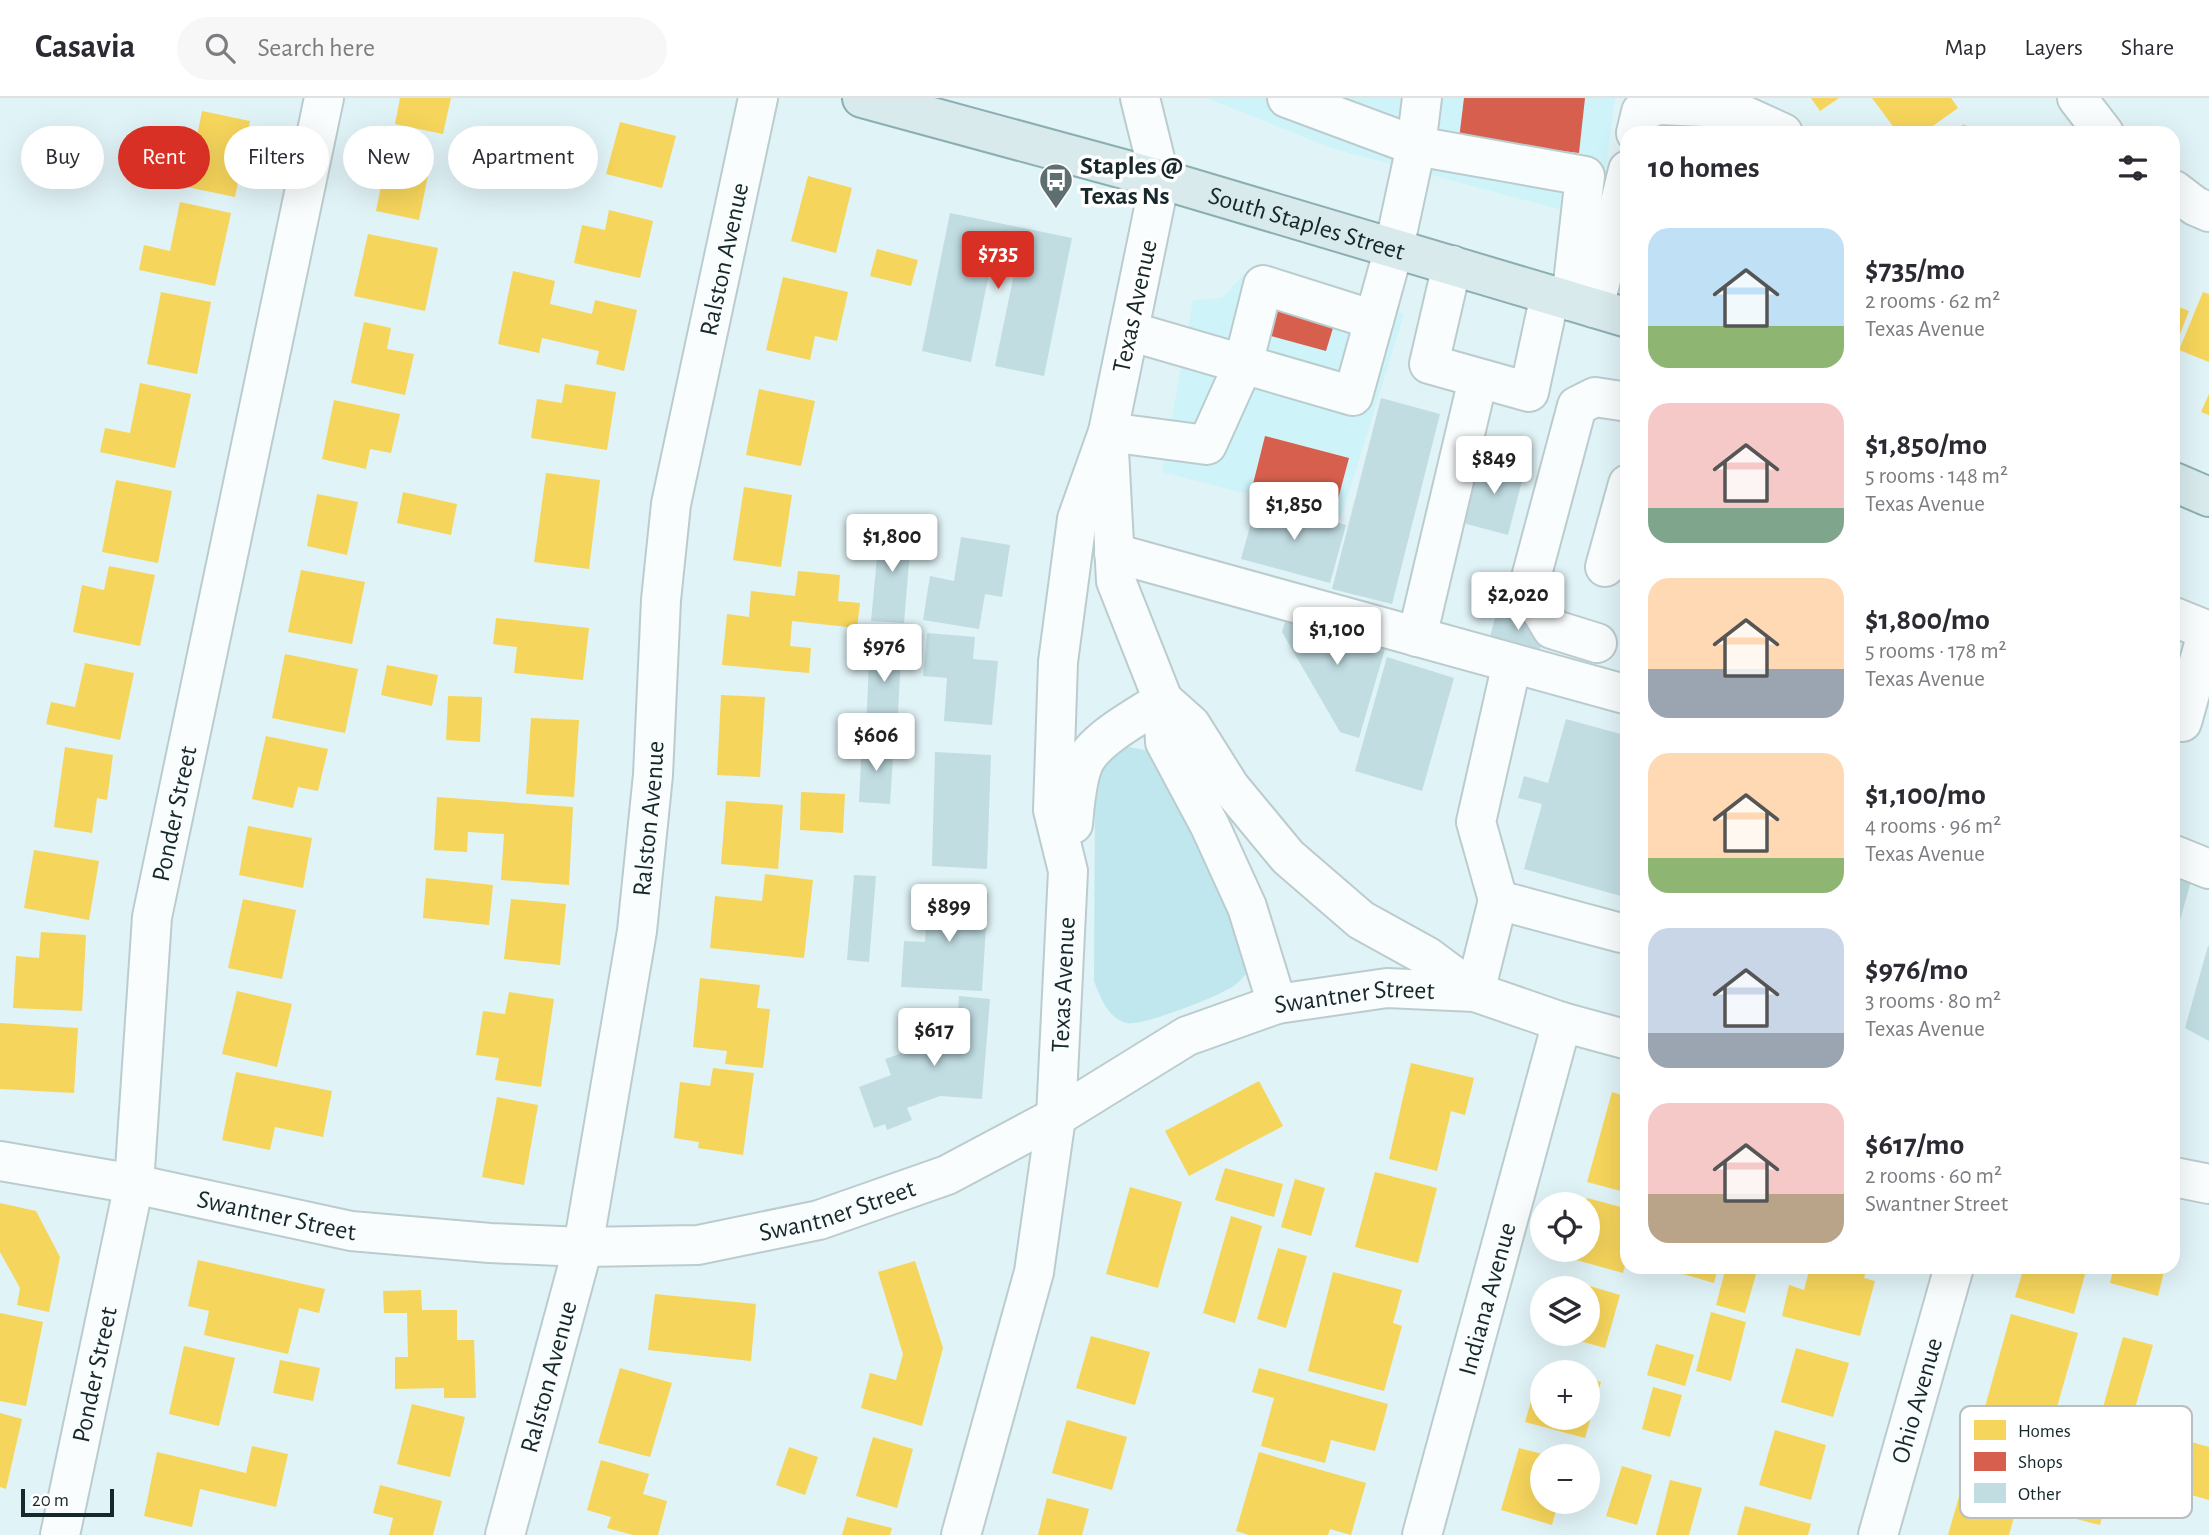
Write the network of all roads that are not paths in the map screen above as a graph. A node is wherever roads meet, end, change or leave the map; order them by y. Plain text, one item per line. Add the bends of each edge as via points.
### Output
1 (324, 98) edge
2 (758, 98) edge
3 (862, 98) edge
4 (1140, 98) edge
5 (1287, 98) edge
6 (1422, 98) edge
7 (2077, 98) edge
8 (1359, 111) edge
9 (1725, 121) edge
10 (1638, 126) edge
11 (1749, 126) edge
12 (2099, 126) edge
13 (1416, 146) junction
14 (1160, 179) junction
15 (2180, 195) edge
16 (1620, 196) edge
17 (2209, 212) edge
18 (1394, 248) junction
19 (1452, 265) junction
20 (1586, 305) edge
21 (1374, 320) junction
22 (1129, 331) junction
23 (1243, 365) junction
24 (1478, 379) junction
25 (1620, 400) edge
26 (1108, 432) junction
27 (2180, 485) edge
28 (2209, 497) edge
29 (1620, 513) edge
30 (1114, 553) junction
31 (1605, 567) dead end
32 (2197, 626) edge
33 (1417, 636) junction
34 (1615, 647) edge
35 (1512, 663) junction
36 (1620, 693) edge
37 (1163, 700) junction
38 (2180, 722) edge
39 (2180, 857) edge
40 (2209, 869) edge
41 (1068, 871) junction
42 (1498, 900) junction
43 (1620, 933) edge
44 (1475, 992) junction
45 (1277, 1004) junction
46 (1562, 1022) junction
47 (1620, 1038) edge
48 (1056, 1117) junction
49 (0, 1161) edge
50 (2180, 1178) edge
51 (134, 1184) junction
52 (2209, 1184) edge
53 (583, 1247) junction
54 (1952, 1274) edge
55 (60, 1535) edge
56 (505, 1535) edge
57 (961, 1535) edge
58 (1422, 1535) edge
59 (1878, 1535) edge

1 - 51 street, Ponder Street via 152,917
2 - 53 street, Ralston Avenue via 671,503 638,931
3 - 14 main road, South Staples Street
4 - 14 street
5 - 8 street
6 - 13 street
7 - 12 street
8 - 13 street
9 - 10 street via 1658,105 1642,112
9 - 11 street
13 - 18 street
13 - 20 street via 1586,176
14 - 18 main road, South Staples Street
14 - 22 street, Texas Avenue
15 - 17 street
16 - 20 street
18 - 19 main road, South Staples Street
18 - 21 street
19 - 20 main road, South Staples Street
19 - 24 street via 1429,364
20 - 24 street via 1530,392
21 - 23 street via 1353,397
21 - 23 street via 1263,285
22 - 23 street
22 - 26 street, Texas Avenue
23 - 26 street via 1207,445
24 - 33 street
25 - 34 street via 1595,397 1577,406 1528,589 1552,629
26 - 30 street, Texas Avenue
26 - 41 street, Texas Avenue via 1077,519 1058,662 1053,810
27 - 28 main road
29 - 31 street
30 - 33 street
30 - 37 street, Texas Avenue via 1116,581
32 - 38 street
33 - 35 street
35 - 36 street
35 - 42 street via 1476,822
37 - 41 street via 1097,747 1084,762
37 - 44 street, Texas Avenue via 1191,725 1230,787 1288,857 1361,920 1427,957
37 - 45 street, Texas Avenue via 1165,742 1247,907
39 - 40 street
41 - 48 street, Texas Avenue
42 - 43 street
42 - 44 street
44 - 45 street, Swantner Street via 1387,988
44 - 46 street, Swantner Street
45 - 48 street, Swantner Street via 1187,1036
46 - 47 street, Swantner Street
46 - 58 street, Indiana Avenue
48 - 53 street, Swantner Street via 947,1175 819,1220 698,1245
48 - 57 street, Texas Avenue via 1034,1272
49 - 51 street, Swantner Street
50 - 52 street
51 - 53 street, Swantner Street via 351,1231
51 - 55 street, Ponder Street
53 - 56 street, Ralston Avenue
54 - 59 street, Ohio Avenue

